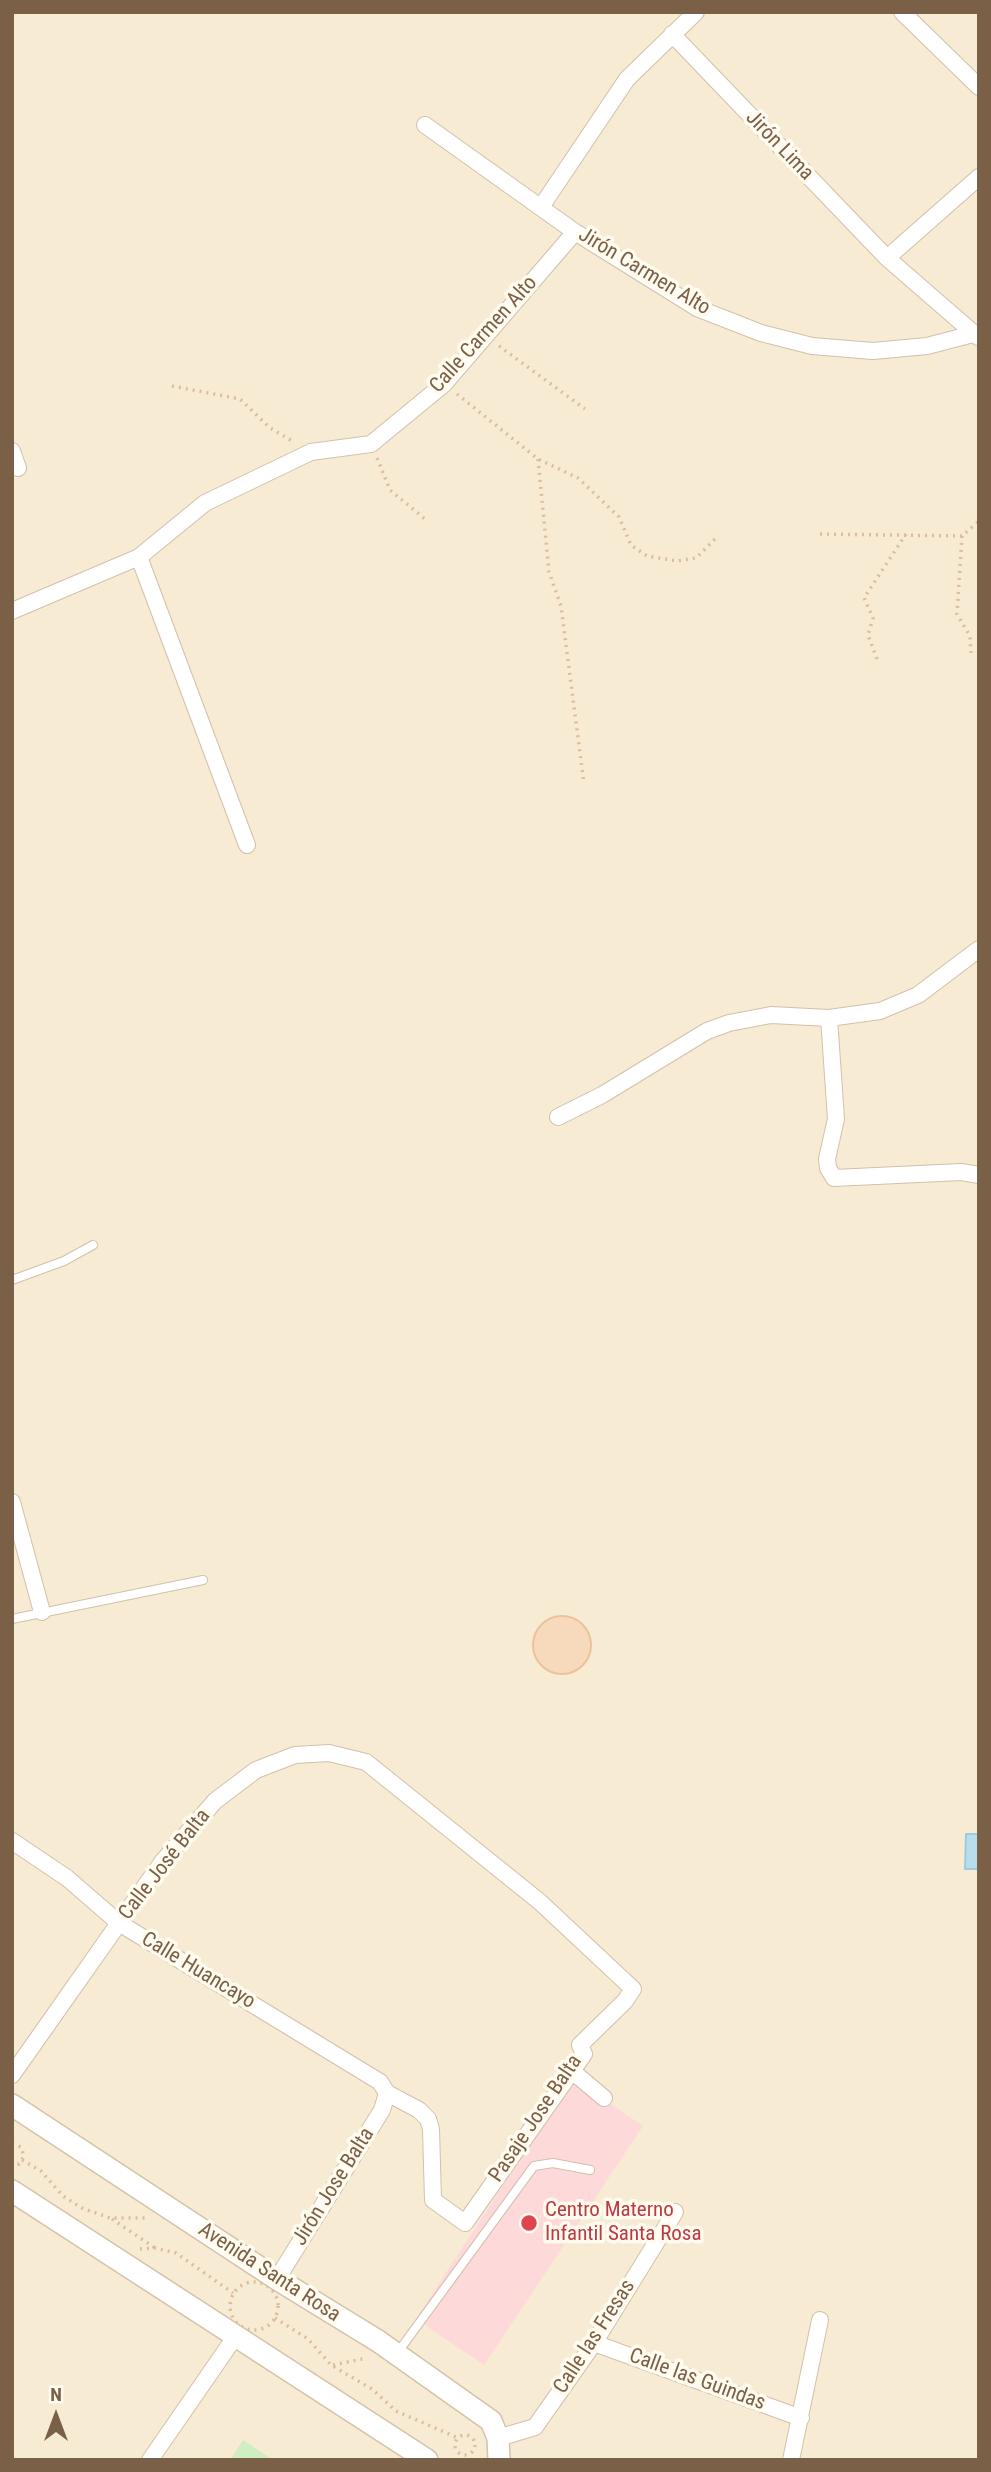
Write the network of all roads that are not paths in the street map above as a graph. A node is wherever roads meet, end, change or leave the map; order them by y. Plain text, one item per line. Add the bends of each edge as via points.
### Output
1 (696, 12) edge
2 (902, 12) edge
3 (671, 34) junction
4 (979, 88) edge
5 (425, 125) dead end
6 (979, 177) edge
7 (541, 207) junction
8 (575, 232) junction
9 (887, 258) junction
10 (976, 335) edge
11 (12, 451) edge
12 (18, 468) dead end
13 (139, 557) junction
14 (12, 611) edge
15 (247, 845) dead end
16 (979, 949) edge
17 (829, 1018) junction
18 (558, 1117) dead end
19 (979, 1175) edge
20 (93, 1245) dead end
21 (12, 1280) edge
22 (12, 1502) edge
23 (203, 1580) dead end
24 (41, 1612) junction
25 (12, 1619) edge
26 (12, 1841) edge
27 (540, 1902) joint
28 (120, 1923) junction
29 (572, 2071) junction
30 (12, 2075) edge
31 (387, 2093) junction
32 (604, 2098) dead end
33 (12, 2105) edge
34 (590, 2169) dead end
35 (12, 2191) edge
36 (675, 2212) dead end
37 (277, 2279) junction
38 (820, 2320) dead end
39 (235, 2337) junction
40 (594, 2343) junction
41 (396, 2354) junction
42 (801, 2418) junction
43 (498, 2438) junction
44 (150, 2460) edge
45 (427, 2460) edge
46 (499, 2460) edge
47 (791, 2460) edge

1 - 3 street
2 - 4 street
3 - 7 street via 627,79
3 - 9 street, Jirón Lima
5 - 7 street, Jirón Carmen Alto
6 - 9 street
7 - 8 street, Jirón Carmen Alto
8 - 10 street, Jirón Carmen Alto via 697,308 761,333 812,346 873,351
8 - 13 street, Calle Carmen Alto via 444,384 371,444 311,452 205,503
9 - 10 street, Jirón Lima
11 - 12 street
13 - 14 street
13 - 15 street
16 - 17 street via 905,1002 869,1014
17 - 18 street via 780,1015 729,1023 671,1050 602,1095
17 - 19 street via 836,1119 827,1159 834,1178
20 - 21 lane
22 - 24 street
23 - 24 lane
24 - 25 lane
26 - 28 street, Calle Huancayo
27 - 28 street, Calle José Balta via 366,1762 329,1753 295,1755 256,1770 215,1801 163,1861
27 - 29 street, Pasaje Jose Balta via 633,1989 580,2045 584,2054
28 - 30 street, Calle José Balta
28 - 31 street, Calle Huancayo via 380,2082
29 - 31 street, Pasaje Jose Balta via 465,2222 433,2200 428,2119
29 - 32 street
31 - 37 street, Jirón Jose Balta via 364,2140
33 - 37 main road, Avenida Santa Rosa
34 - 41 lane via 553,2162 534,2166
35 - 39 main road
36 - 40 street, Calle las Fresas
37 - 41 main road, Avenida Santa Rosa
38 - 42 street
39 - 44 street
39 - 45 main road
40 - 42 street, Calle las Guindas
40 - 43 street, Calle las Fresas via 536,2427
41 - 43 main road, Avenida Santa Rosa via 491,2421
42 - 47 street
43 - 46 main road

